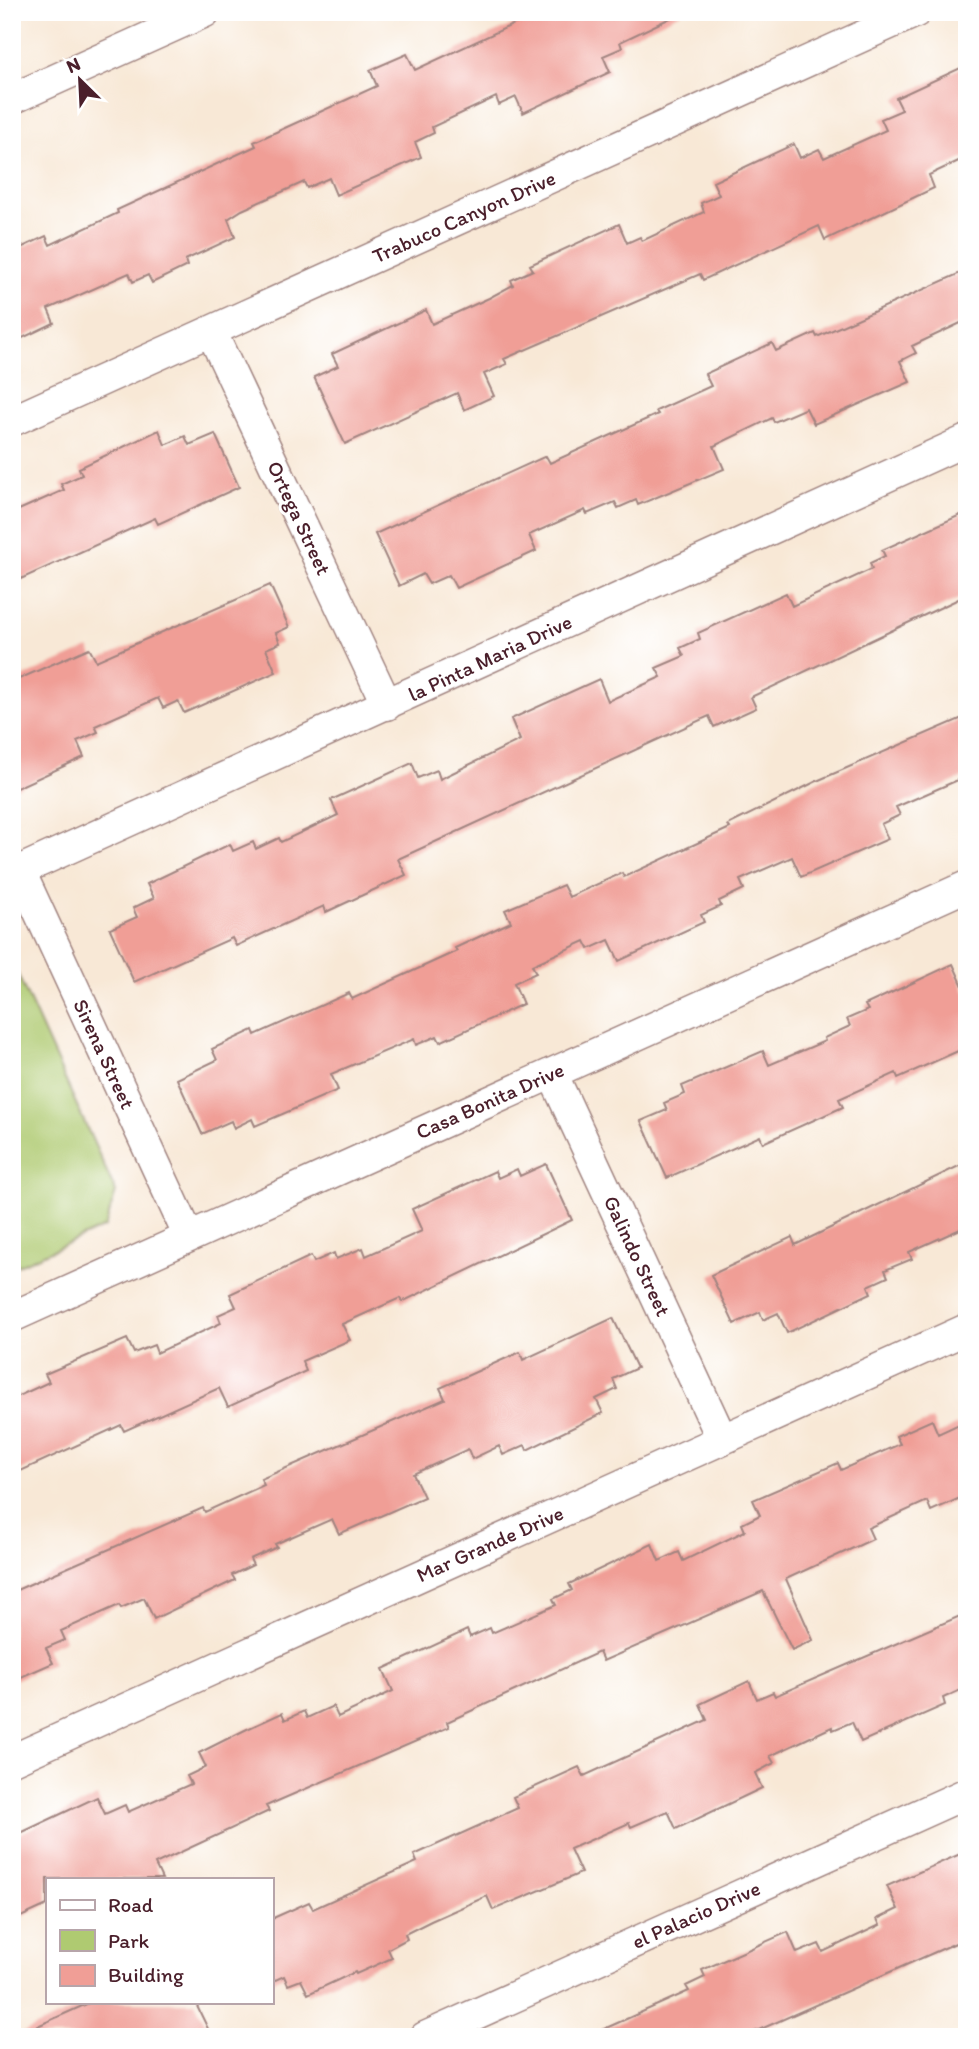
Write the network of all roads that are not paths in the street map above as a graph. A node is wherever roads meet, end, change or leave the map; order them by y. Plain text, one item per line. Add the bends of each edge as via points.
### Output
1 (205, 12) edge
2 (916, 12) edge
3 (12, 99) edge
4 (211, 331) junction
5 (12, 421) edge
6 (967, 440) edge
7 (387, 705) junction
8 (16, 873) edge
9 (967, 886) edge
10 (552, 1073) junction
11 (189, 1237) junction
12 (12, 1317) edge
13 (967, 1329) edge
14 (722, 1439) junction
15 (12, 1760) edge
16 (967, 1793) edge
17 (425, 2037) edge

1 - 3 street
2 - 4 street, Trabuco Canyon Drive
4 - 5 street, Trabuco Canyon Drive
4 - 7 street, Ortega Street
6 - 7 street, la Pinta Maria Drive
7 - 8 street, la Pinta Maria Drive
8 - 11 street, Sirena Street
9 - 10 street, Casa Bonita Drive
10 - 11 street, Casa Bonita Drive
10 - 14 street, Galindo Street
11 - 12 street, Casa Bonita Drive
13 - 14 street, Mar Grande Drive
14 - 15 street, Mar Grande Drive
16 - 17 street, el Palacio Drive

